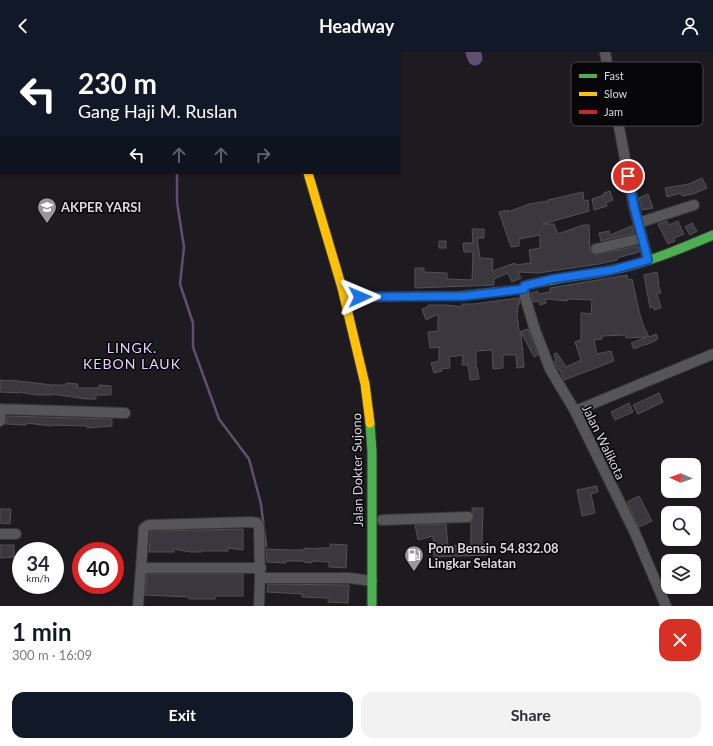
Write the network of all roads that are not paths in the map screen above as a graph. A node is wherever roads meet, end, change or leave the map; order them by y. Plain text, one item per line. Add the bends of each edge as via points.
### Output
1 (605, 52) edge
2 (607, 62) edge
3 (619, 126) edge
4 (308, 174) edge
5 (694, 205) dead end
6 (638, 223) junction
7 (335, 231) dead end
8 (713, 235) edge
9 (642, 238) junction
10 (596, 249) dead end
11 (648, 260) junction
12 (524, 289) junction
13 (352, 297) junction
14 (713, 354) edge
15 (0, 409) edge
16 (575, 411) junction
17 (125, 413) dead end
18 (0, 421) edge
19 (377, 436) junction
20 (381, 475) dead end
21 (468, 516) dead end
22 (382, 520) dead end
23 (0, 534) edge
24 (16, 534) dead end
25 (141, 568) junction
26 (260, 573) junction
27 (372, 581) junction
28 (138, 606) edge
29 (259, 606) edge
30 (372, 606) edge
31 (666, 606) edge

1 - 2 street
3 - 6 street
4 - 19 main road, Jalan Dokter Sujono via 342,288
5 - 6 street
6 - 9 street
7 - 13 main road
8 - 11 main road
9 - 10 street
9 - 11 street
11 - 12 main road via 612,270 541,281 524,286
12 - 13 main road via 465,296
12 - 16 street, Jalan Walikota via 550,369
13 - 19 main road via 368,363
14 - 16 street
15 - 17 street
15 - 18 street
16 - 31 street, Jalan Walikota via 644,552
19 - 20 main road
19 - 27 main road, Jalan Dokter Sujono
21 - 22 street
23 - 24 street
25 - 26 street
25 - 26 street via 144,528 149,525 252,522 257,523 259,527
25 - 28 street
26 - 27 street
26 - 29 street
27 - 30 main road, Jalan Dokter Sujono

